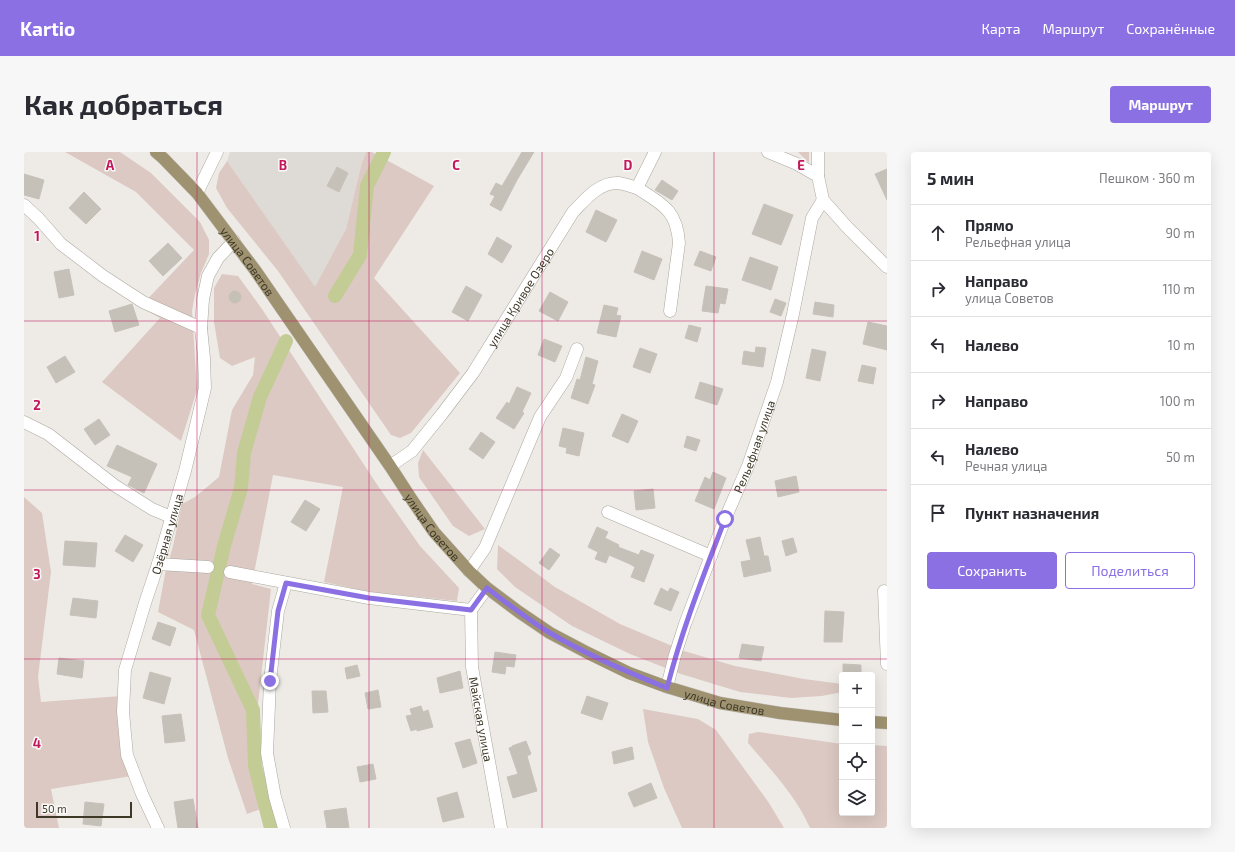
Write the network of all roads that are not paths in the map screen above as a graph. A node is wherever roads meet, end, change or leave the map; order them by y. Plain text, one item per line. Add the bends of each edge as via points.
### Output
1 (156, 152) edge
2 (217, 152) edge
3 (655, 152) edge
4 (768, 152) edge
5 (818, 152) edge
6 (818, 176) junction
7 (636, 188) junction
8 (197, 193) junction
9 (823, 200) junction
10 (24, 205) edge
11 (234, 241) junction
12 (887, 267) edge
13 (670, 311) dead end
14 (201, 328) junction
15 (577, 349) dead end
16 (24, 422) edge
17 (390, 466) junction
18 (608, 512) dead end
19 (171, 517) junction
20 (711, 556) junction
21 (158, 564) junction
22 (208, 567) dead end
23 (469, 571) junction
24 (230, 572) dead end
25 (286, 583) junction
26 (487, 588) junction
27 (884, 591) dead end
28 (471, 610) junction
29 (887, 664) edge
30 (667, 688) junction
31 (839, 720) edge
32 (875, 722) edge
33 (887, 723) edge
34 (158, 828) edge
35 (284, 828) edge
36 (501, 828) edge

1 - 8 main road, улица Советов
2 - 8 street
3 - 7 street
4 - 6 street
5 - 6 street
6 - 9 street
7 - 13 street, улица Кривое Озеро via 665,206 676,221 679,243
7 - 17 street, улица Кривое Озеро via 617,183 605,186 594,192 573,212 472,373 412,450
8 - 11 main road, улица Советов
9 - 12 street
9 - 20 street, Рельефная улица via 812,218 777,382 748,466
10 - 14 street via 61,244 103,276 143,302
11 - 14 street, Озёрная улица via 218,258 208,276
11 - 17 main road, улица Советов
14 - 19 street, Озёрная улица via 205,388
15 - 23 street via 566,378 540,416 485,548
16 - 19 street via 48,434 114,485 152,509
17 - 23 main road, улица Советов via 434,532
18 - 20 street
19 - 21 street, Озёрная улица
20 - 30 street, Рельефная улица via 685,624
21 - 22 street
21 - 34 street, Озёрная улица via 125,670 123,712 127,756
23 - 26 main road, улица Советов
24 - 25 street
25 - 28 street via 369,598
25 - 35 street via 278,611 270,681 267,753
26 - 28 street
26 - 30 main road, улица Советов via 550,633 630,673
27 - 29 street
28 - 36 street, Майская улица via 472,667
30 - 31 main road, улица Советов via 720,703
32 - 33 main road

